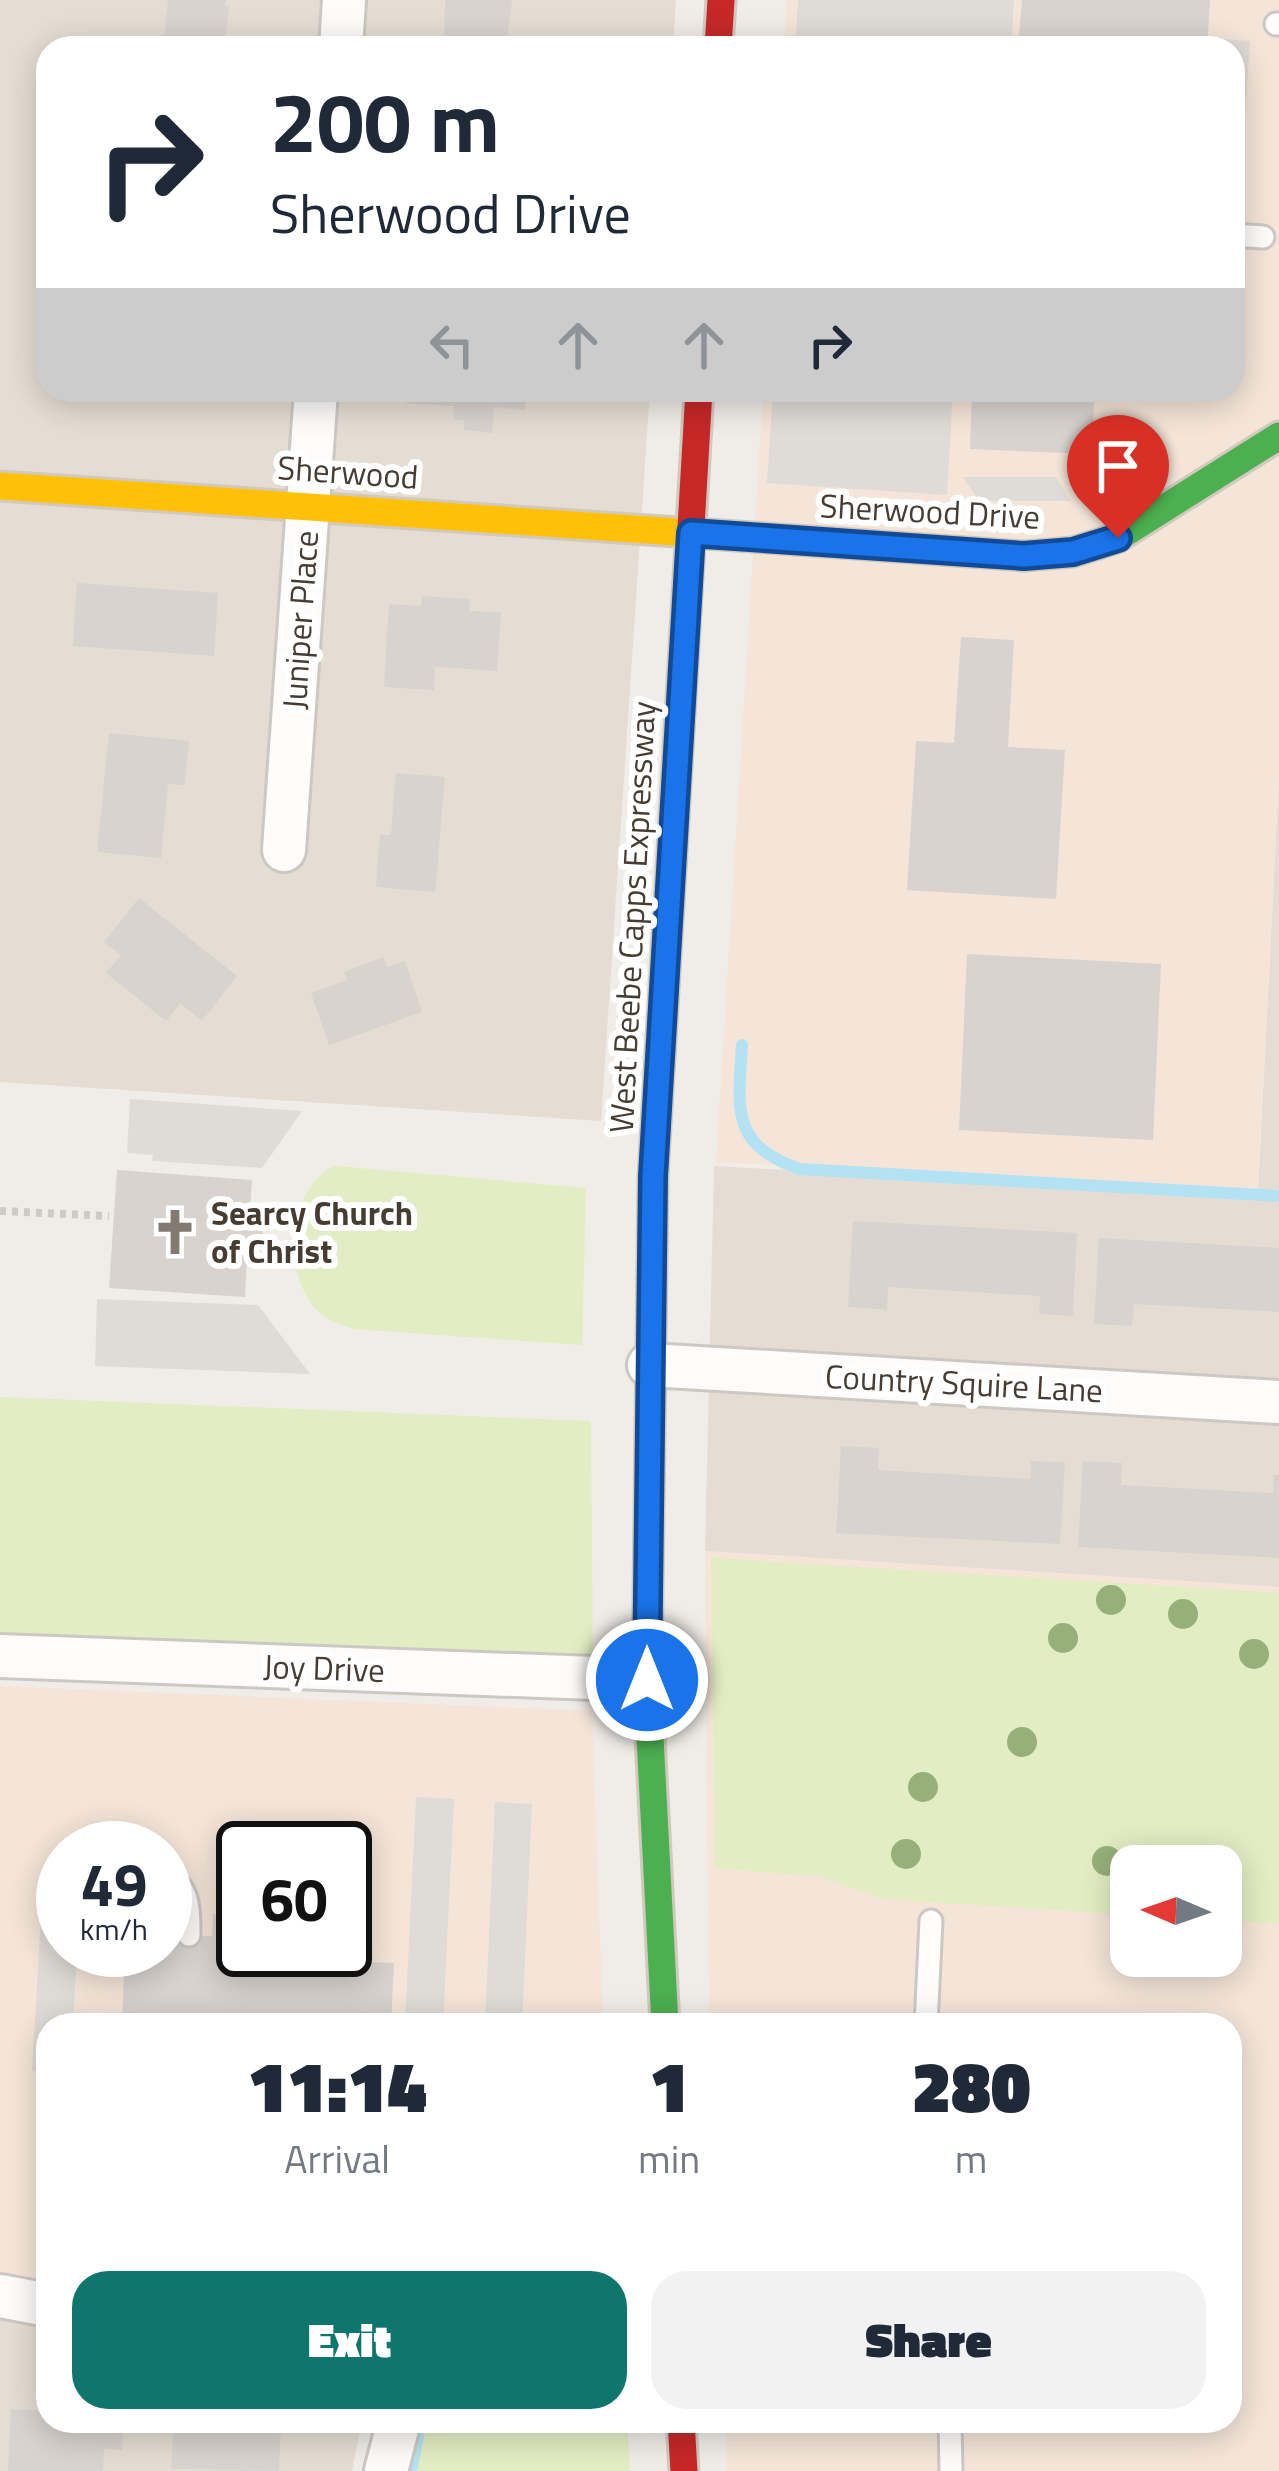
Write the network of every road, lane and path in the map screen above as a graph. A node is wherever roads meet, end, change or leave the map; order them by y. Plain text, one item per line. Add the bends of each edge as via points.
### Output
1 (344, 0) edge
2 (721, 0) edge
3 (342, 36) edge
4 (719, 36) edge
5 (1245, 236) edge
6 (1264, 237) dead end
7 (315, 402) edge
8 (698, 402) edge
9 (1279, 436) edge
10 (0, 486) edge
11 (307, 505) junction
12 (691, 533) junction
13 (284, 850) dead end
14 (0, 1211) edge
15 (110, 1216) dead end
16 (649, 1365) junction
17 (1279, 1402) edge
18 (0, 1656) edge
19 (647, 1680) junction
20 (931, 1921) dead end
21 (664, 2013) edge
22 (927, 2013) edge
23 (0, 2296) edge
24 (36, 2303) edge
25 (396, 2433) edge
26 (682, 2433) edge
27 (950, 2433) edge
28 (386, 2471) edge
29 (684, 2471) edge
30 (951, 2471) edge

1 - 3 street
2 - 4 main road
5 - 6 lane
7 - 11 street, Juniper Place
8 - 12 main road, West Beebe Capps Expressway
9 - 12 main road, Sherwood Drive via 1118,538 1073,552 1024,556
10 - 11 main road, Sherwood
11 - 12 main road, Sherwood
11 - 13 street, Juniper Place
12 - 16 main road, West Beebe Capps Expressway
14 - 15 path
16 - 17 street, Country Squire Lane
16 - 19 main road, West Beebe Capps Expressway
18 - 19 street, Joy Drive
19 - 21 main road, West Beebe Capps Expressway
20 - 22 lane
23 - 24 street
25 - 28 street
26 - 29 main road
27 - 30 lane

